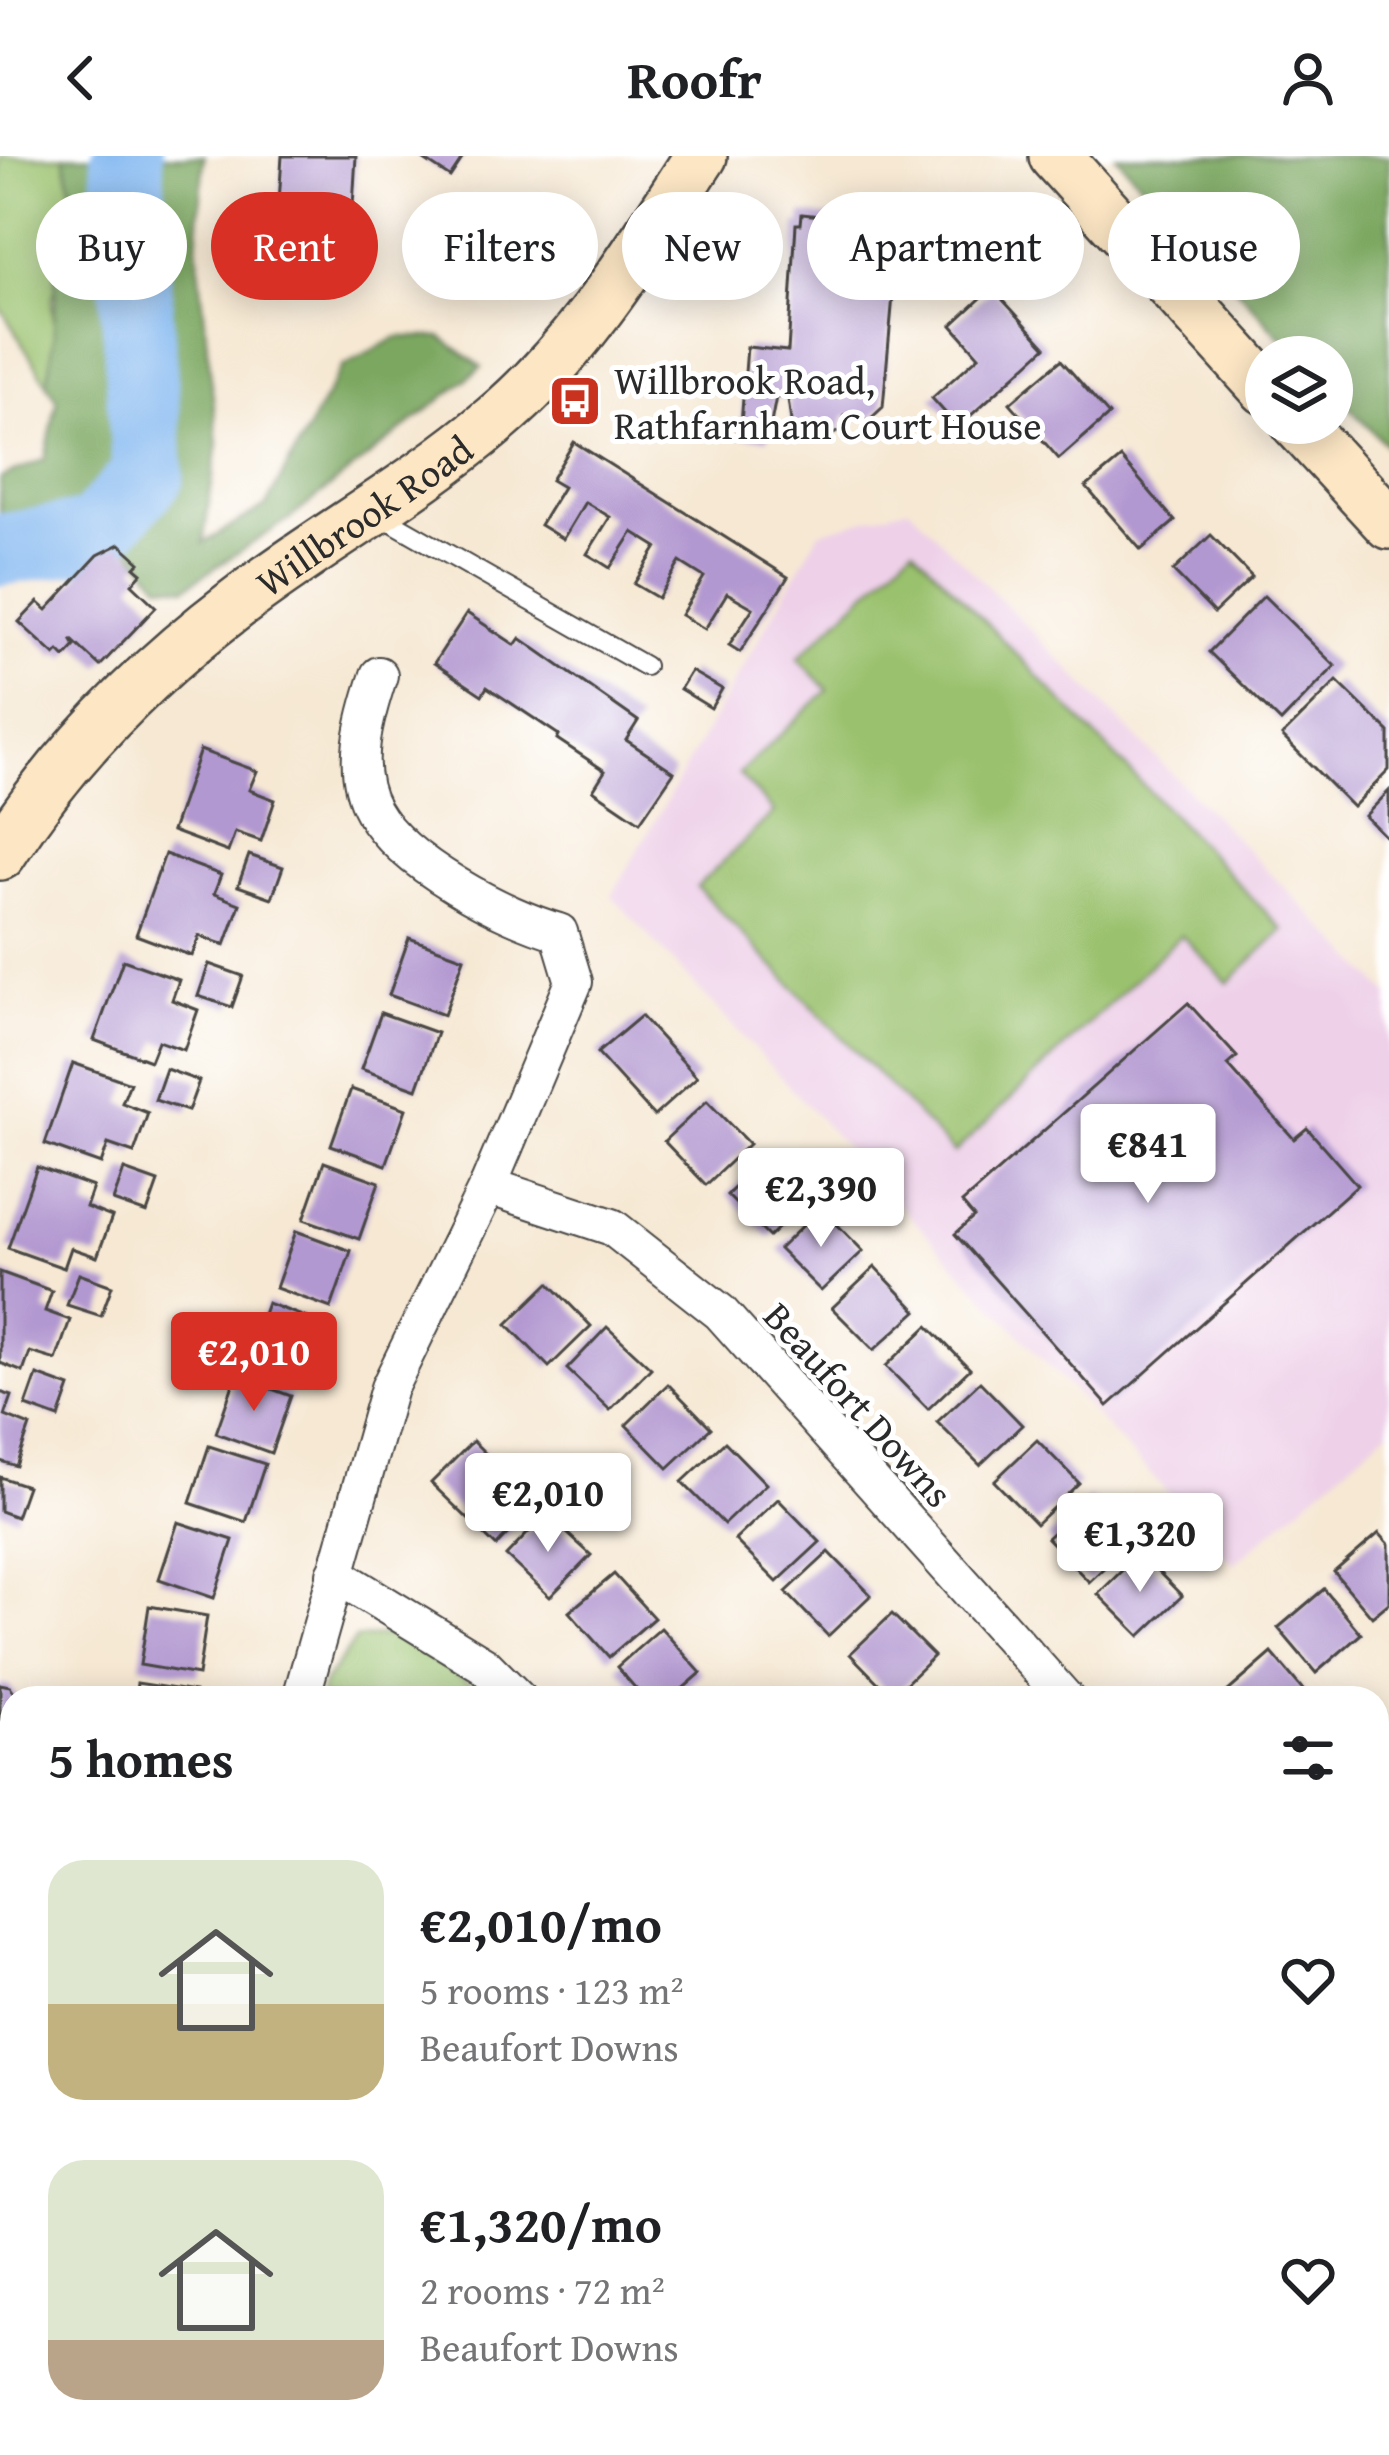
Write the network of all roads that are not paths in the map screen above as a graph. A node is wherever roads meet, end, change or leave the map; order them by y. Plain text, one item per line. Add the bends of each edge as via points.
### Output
1 (701, 156) edge
2 (1055, 156) edge
3 (1245, 365) edge
4 (1316, 444) edge
5 (372, 511) junction
6 (1389, 523) edge
7 (645, 666) dead end
8 (379, 675) dead end
9 (0, 854) edge
10 (488, 1186) junction
11 (335, 1574) junction
12 (304, 1686) edge
13 (505, 1686) edge
14 (1054, 1686) edge

1 - 5 main road, Willbrook Road via 591,320 498,418
2 - 3 main road
4 - 6 main road
5 - 7 lane
5 - 9 main road, Willbrook Road via 202,633 105,718 23,806
8 - 10 street via 359,750 373,811 470,895 560,932 574,982
10 - 11 street via 389,1388
10 - 14 street, Beaufort Downs via 612,1227 720,1312
11 - 12 street
11 - 13 street

